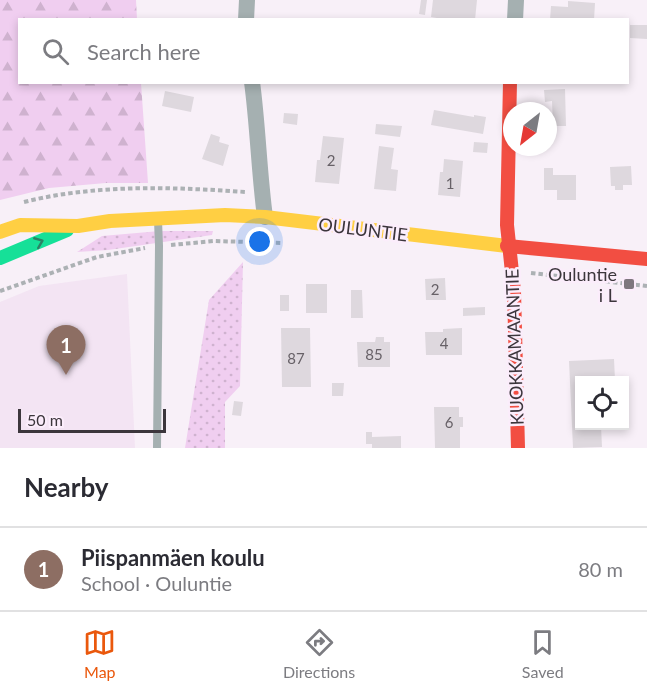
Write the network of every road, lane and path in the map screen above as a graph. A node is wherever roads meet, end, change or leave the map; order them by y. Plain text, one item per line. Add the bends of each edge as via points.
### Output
1 (247, 0) edge
2 (516, 0) edge
3 (246, 18) edge
4 (514, 18) edge
5 (252, 84) edge
6 (510, 84) edge
7 (262, 193) junction
8 (19, 203) dead end
9 (265, 217) junction
10 (158, 218) junction
11 (78, 226) junction
12 (0, 232) edge
13 (290, 244) dead end
14 (159, 246) junction
15 (510, 247) junction
16 (0, 258) edge
17 (647, 259) edge
18 (512, 271) junction
19 (647, 286) edge
20 (0, 291) edge
21 (157, 448) edge
22 (518, 448) edge

1 - 3 street
2 - 4 street
5 - 7 street
6 - 15 main road, KUOKKAMAANTIE
7 - 8 path via 107,189
7 - 9 street
9 - 10 main road, OULUNTIE
9 - 15 main road, OULUNTIE
10 - 11 main road, OULUNTIE
10 - 14 lane
11 - 12 main road, OULUNTIE via 20,225
16 -> 11 main road, OULUNTIE
13 - 14 path via 214,241
14 - 20 path via 97,257
14 - 21 lane
15 - 17 main road, OULUNTIE
15 - 18 main road, KUOKKAMAANTIE
18 - 19 path
18 - 22 main road, KUOKKAMAANTIE

